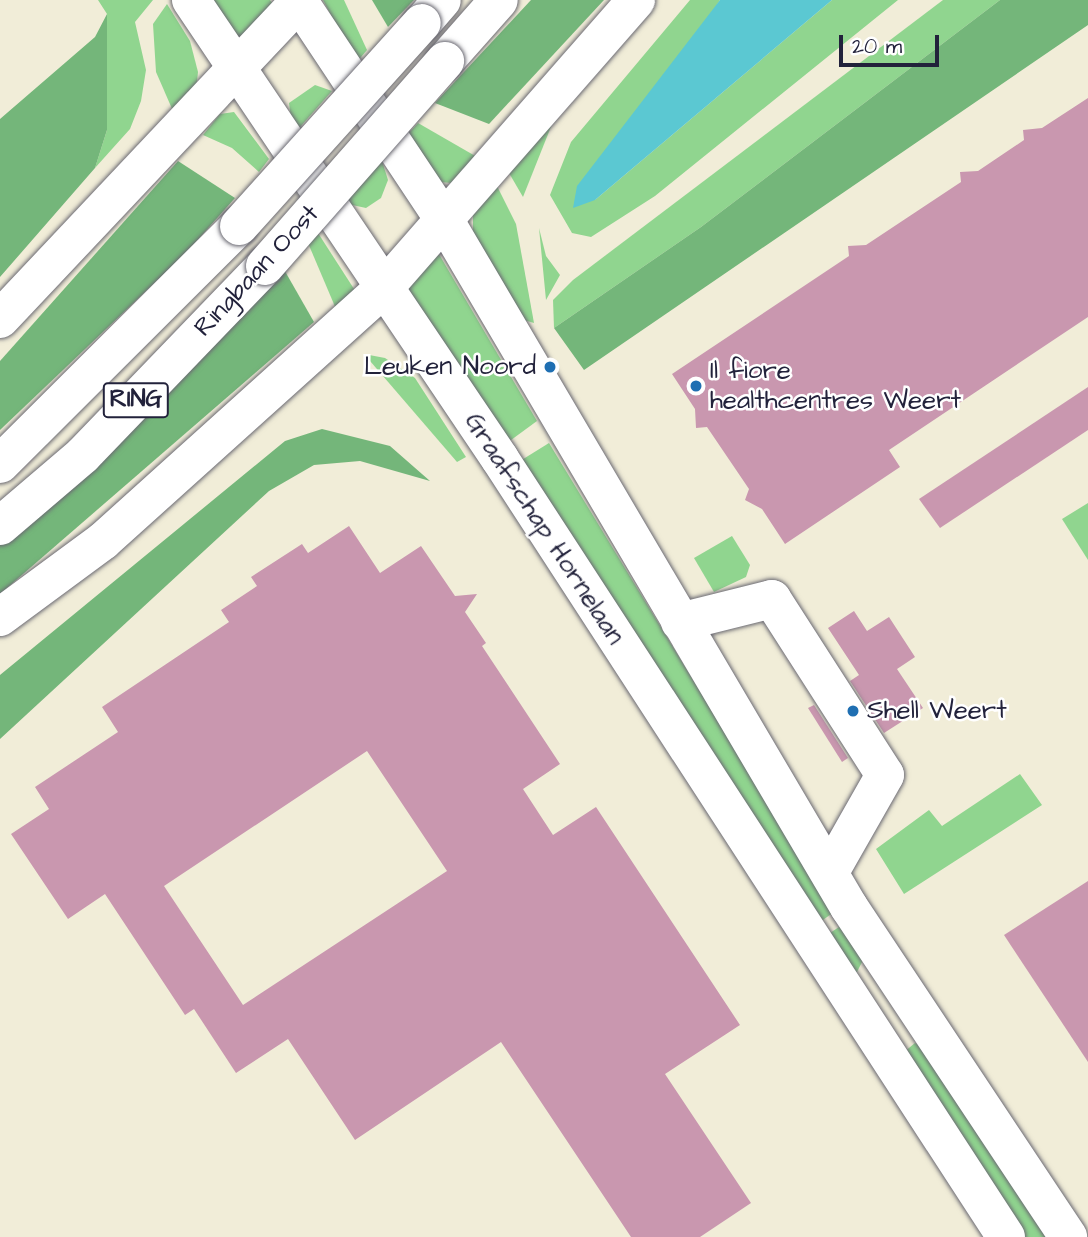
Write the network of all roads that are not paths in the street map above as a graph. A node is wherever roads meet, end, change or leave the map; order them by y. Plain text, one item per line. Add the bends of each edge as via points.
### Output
1 (191, 0) edge
2 (499, 0) edge
3 (636, 0) edge
4 (299, 1) edge
5 (432, 12) edge
6 (236, 74) junction
7 (445, 220) junction
8 (385, 287) junction
9 (0, 319) edge
10 (0, 464) edge
11 (0, 526) edge
12 (0, 617) edge
13 (680, 622) junction
14 (830, 872) junction
15 (911, 1000) junction
16 (867, 1028) junction
17 (1006, 1237) edge
18 (1068, 1237) edge

1 - 6 street, Graafschap Hornelaan
2 - 11 street, Ringbaan Oost / RING, bridge via 265,265 83,455
3 - 7 street
4 - 6 street
4 - 7 street
5 - 10 street, Ringbaan Oost / RING, bridge via 239,226
6 - 8 street, Graafschap Hornelaan
6 - 9 street
7 - 8 street
7 - 13 street
8 - 12 street via 103,541
8 - 16 street, Graafschap Hornelaan
13 - 14 street
13 - 14 street via 772,599 885,775
14 - 15 street
15 - 16 street
15 - 18 street
16 - 17 street, Graafschap Hornelaan

